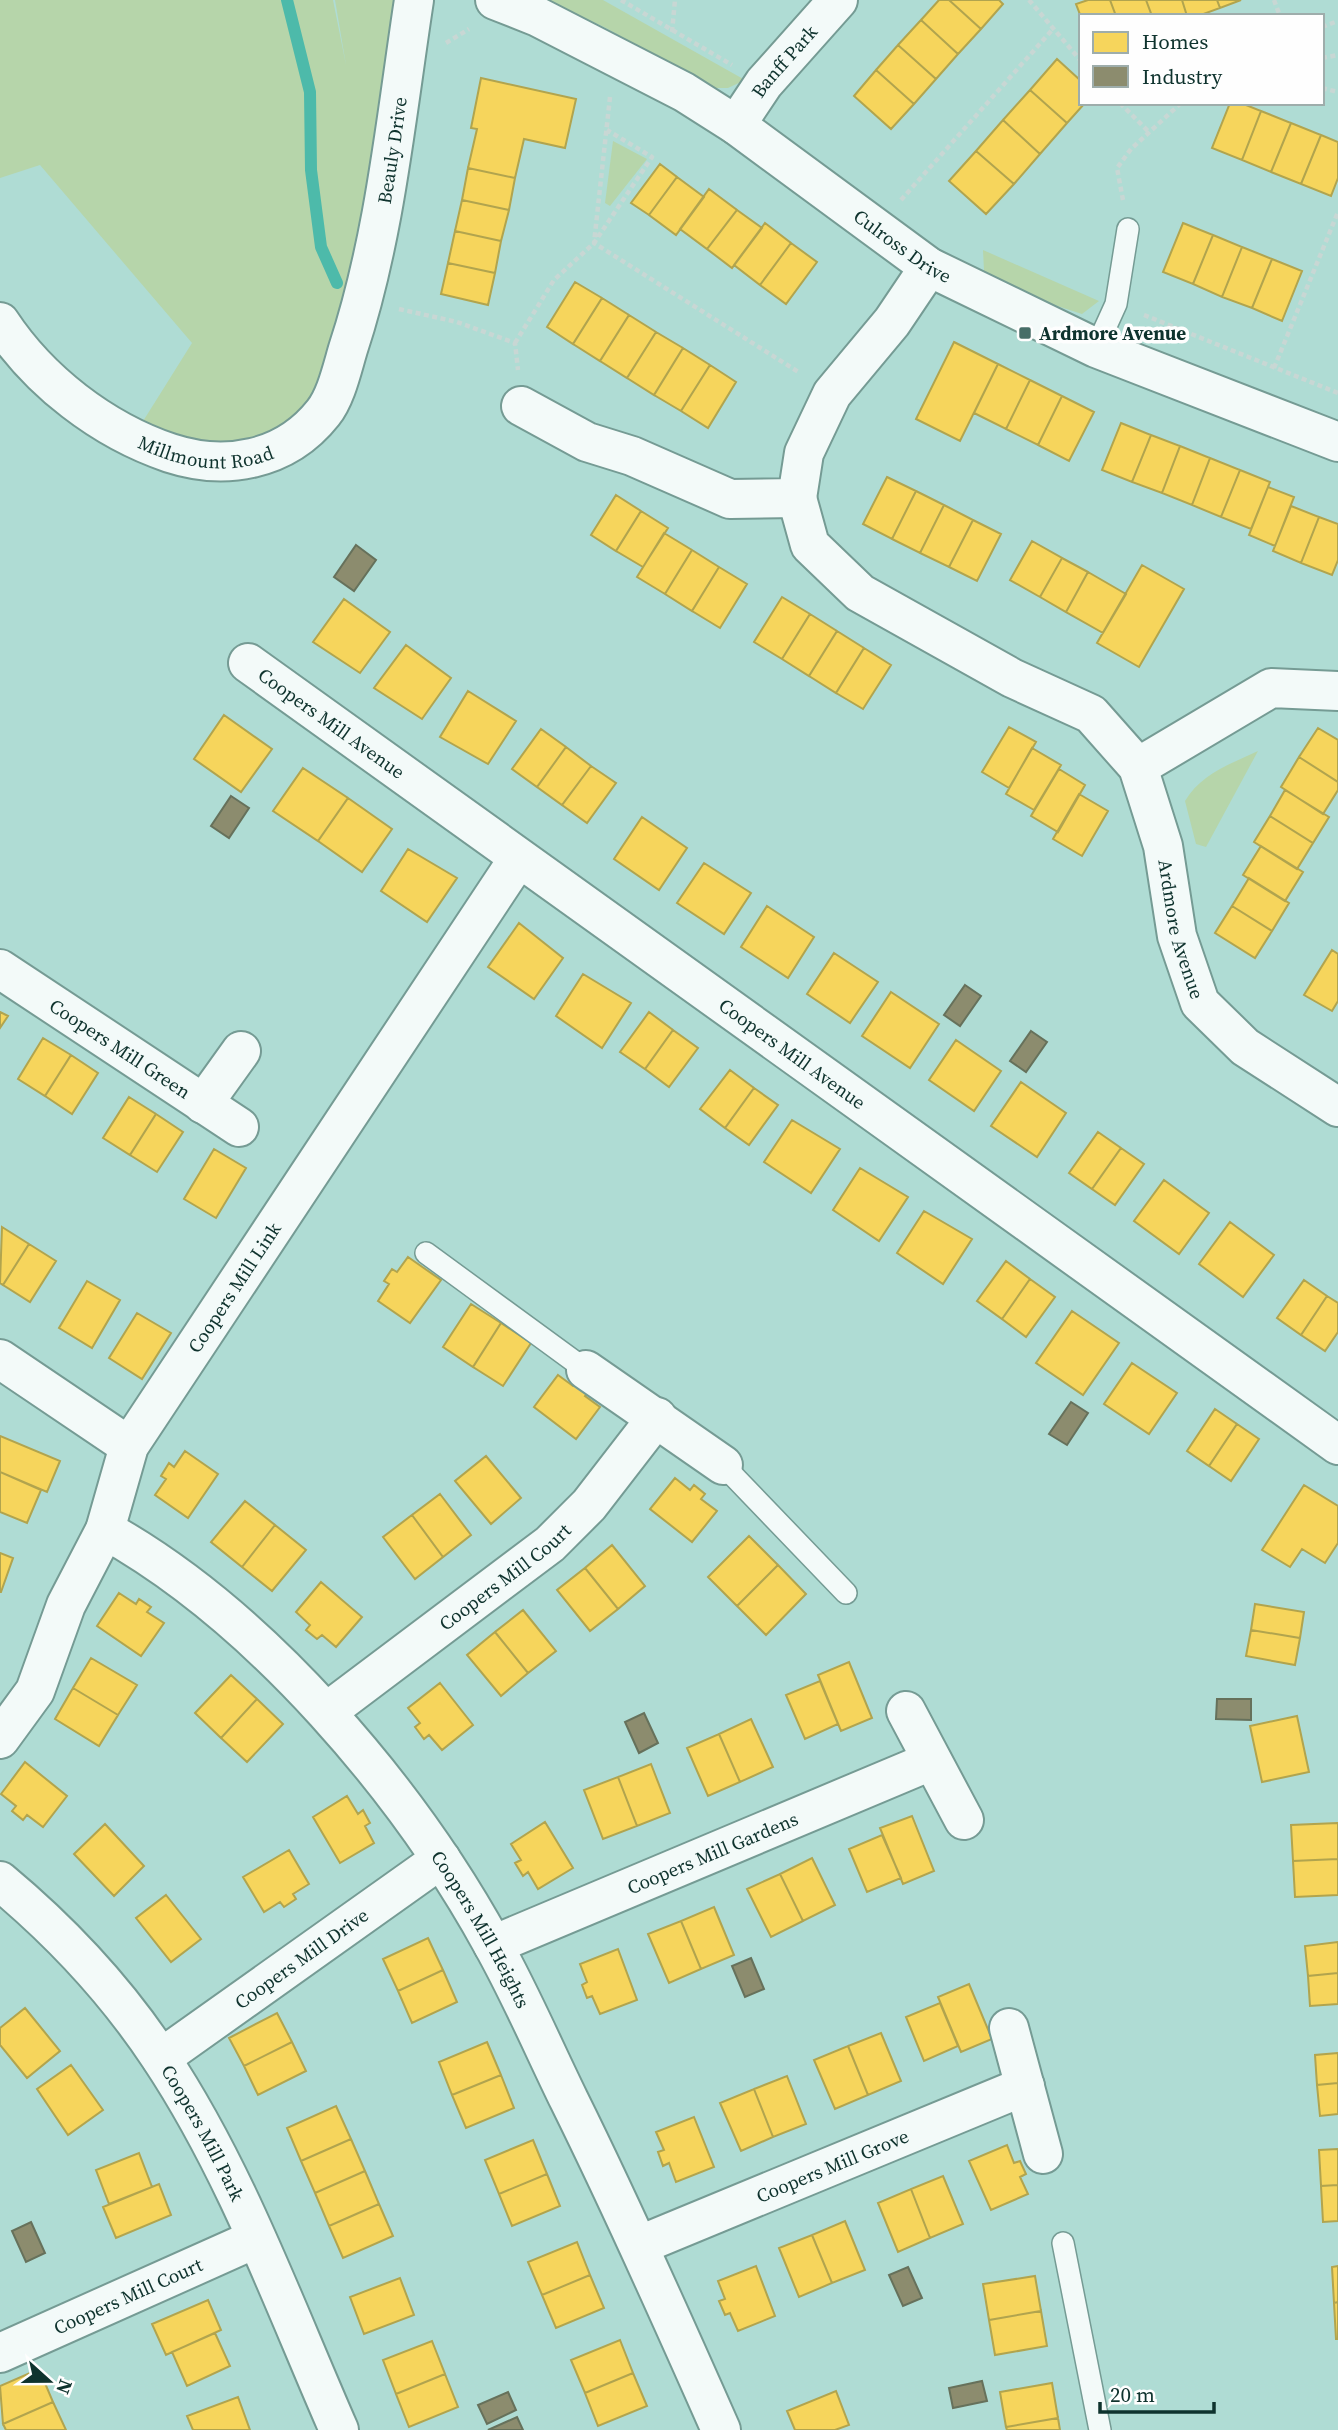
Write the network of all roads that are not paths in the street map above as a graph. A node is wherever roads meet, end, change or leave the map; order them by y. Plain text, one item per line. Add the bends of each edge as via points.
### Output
1 (414, 0) edge
2 (838, 0) edge
3 (484, 14) edge
4 (736, 125) junction
5 (1128, 229) road end
6 (929, 267) junction
7 (364, 301) joint
8 (0, 322) edge
9 (1096, 348) junction
10 (521, 406) road end
11 (1338, 442) edge
12 (797, 498) junction
13 (248, 663) dead end
14 (1338, 691) edge
15 (1138, 767) junction
16 (518, 859) junction
17 (0, 969) edge
18 (241, 1052) dead end
19 (203, 1104) junction
20 (1338, 1107) edge
21 (239, 1127) dead end
22 (426, 1253) dead end
23 (0, 1359) edge
24 (586, 1370) joint
25 (657, 1417) junction
26 (1338, 1444) edge
27 (129, 1446) junction
28 (723, 1465) joint
29 (105, 1530) junction
30 (846, 1593) dead end
31 (328, 1711) junction
32 (906, 1711) dead end
33 (0, 1739) edge
34 (931, 1761) junction
35 (964, 1820) dead end
36 (441, 1859) junction
37 (0, 1881) edge
38 (493, 1945) junction
39 (1009, 2028) dead end
40 (161, 2058) junction
41 (1025, 2086) junction
42 (1043, 2154) dead end
43 (255, 2239) junction
44 (1063, 2242) dead end
45 (640, 2245) junction
46 (0, 2353) edge
47 (339, 2430) edge
48 (721, 2430) edge
49 (1100, 2430) edge

1 - 7 street, Beauly Drive
2 - 4 street, Banff Park via 764,83
3 - 4 street, Culross Drive via 538,17 684,92
4 - 6 street, Culross Drive
5 - 9 lane via 1116,304
6 - 9 street, Culross Drive
6 - 12 street, Ardmore Avenue via 892,322 832,394 804,453
7 - 8 street, Millmount Road via 325,411 284,448 225,463 192,460 159,449 77,404 36,368
9 - 11 street, Culross Drive
10 - 12 street via 587,442 632,456 730,499
12 - 15 street, Ardmore Avenue via 810,545 860,593 1012,678 1091,714
13 - 16 street, Coopers Mill Avenue
14 - 15 street via 1271,688
15 - 20 street, Ardmore Avenue via 1163,846 1177,936 1200,1003 1245,1047
16 - 26 street, Coopers Mill Avenue
16 - 27 street, Coopers Mill Link
17 - 19 street, Coopers Mill Green
18 - 19 street
19 - 21 street, Coopers Mill Green
22 - 24 lane
23 - 27 street
24 - 25 street
25 - 28 street
25 - 31 street, Coopers Mill Court via 589,1505 550,1544
27 - 29 street, Coopers Mill Link
28 - 30 lane
29 - 31 street, Coopers Mill Heights via 206,1598
29 - 33 street, Coopers Mill Link via 66,1605 35,1691
31 - 36 street, Coopers Mill Heights
32 - 34 street
34 - 35 street
34 - 38 street, Coopers Mill Gardens
36 - 38 street, Coopers Mill Heights
36 - 40 street, Coopers Mill Drive
37 - 40 street, Coopers Mill Park via 83,1961
38 - 45 street, Coopers Mill Heights
39 - 41 street
40 - 43 street, Coopers Mill Park via 206,2134
41 - 42 street
41 - 45 street, Coopers Mill Grove
43 - 46 street, Coopers Mill Court
43 - 47 street, Coopers Mill Park
44 - 49 lane
45 - 48 street, Coopers Mill Heights

